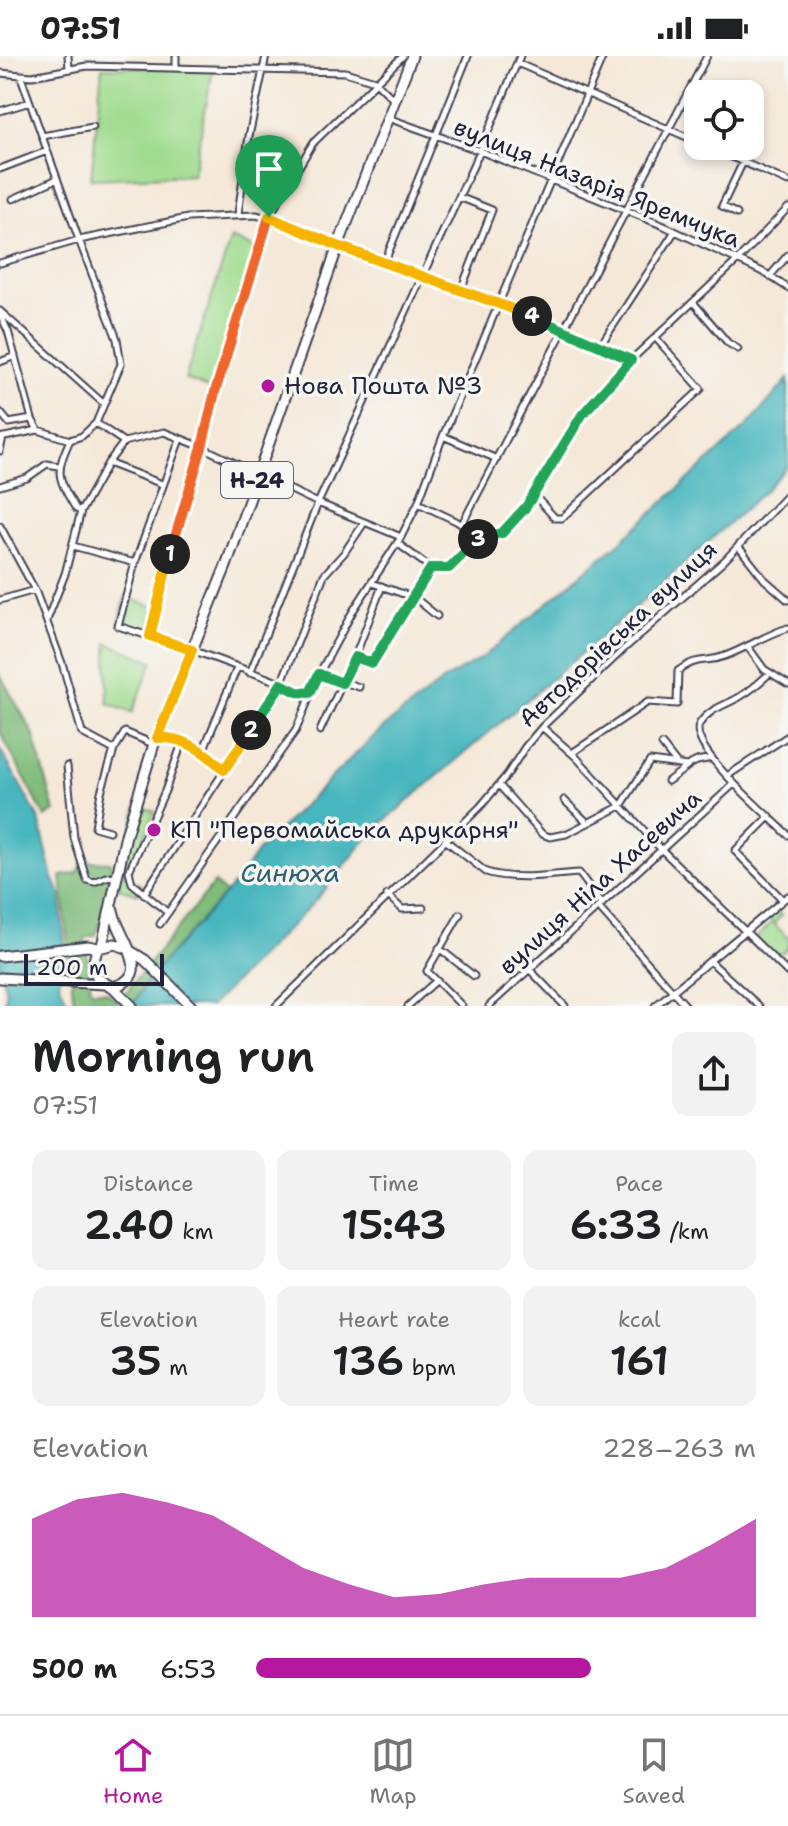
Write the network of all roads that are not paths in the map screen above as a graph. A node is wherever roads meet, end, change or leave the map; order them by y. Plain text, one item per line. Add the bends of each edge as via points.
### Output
1 (68, 56) edge
2 (176, 56) edge
3 (266, 56) edge
4 (403, 56) edge
5 (412, 56) edge
6 (468, 56) edge
7 (603, 56) edge
8 (707, 56) edge
9 (518, 59) edge
10 (176, 67) junction
11 (69, 68) junction
12 (264, 69) junction
13 (0, 73) edge
14 (21, 77) junction
15 (375, 81) junction
16 (587, 95) junction
17 (395, 101) junction
18 (30, 102) junction
19 (0, 111) edge
20 (388, 118) junction
21 (93, 127) dead end
22 (668, 129) junction
23 (42, 136) junction
24 (684, 136) edge
25 (436, 137) junction
26 (47, 151) junction
27 (480, 151) junction
28 (738, 160) edge
29 (743, 162) junction
30 (0, 169) edge
31 (57, 179) junction
32 (552, 181) junction
33 (788, 182) edge
34 (459, 197) junction
35 (13, 199) dead end
36 (788, 208) edge
37 (624, 211) junction
38 (238, 214) junction
39 (737, 214) dead end
40 (269, 217) junction
41 (675, 231) junction
42 (79, 240) junction
43 (338, 246) junction
44 (788, 255) edge
45 (738, 260) junction
46 (385, 261) junction
47 (0, 263) edge
48 (423, 275) junction
49 (770, 276) junction
50 (788, 288) edge
51 (461, 290) junction
52 (693, 302) junction
53 (499, 304) junction
54 (0, 312) edge
55 (563, 329) junction
56 (655, 337) junction
57 (600, 346) junction
58 (738, 349) dead end
59 (15, 356) junction
60 (631, 360) junction
61 (0, 362) edge
62 (103, 403) junction
63 (0, 412) edge
64 (32, 419) junction
65 (96, 423) junction
66 (38, 430) junction
67 (443, 436) junction
68 (2, 438) edge
69 (180, 439) junction
70 (70, 440) junction
71 (124, 442) junction
72 (202, 447) junction
73 (0, 451) edge
74 (497, 459) junction
75 (108, 463) junction
76 (58, 466) junction
77 (259, 476) junction
78 (162, 484) junction
79 (0, 486) edge
80 (788, 494) edge
81 (534, 495) junction
82 (318, 503) junction
83 (418, 503) junction
84 (81, 511) junction
85 (364, 523) junction
86 (462, 524) junction
87 (0, 526) edge
88 (481, 537) junction
89 (399, 540) junction
90 (73, 546) junction
91 (738, 546) junction
92 (135, 563) junction
93 (431, 568) junction
94 (372, 583) junction
95 (382, 586) junction
96 (35, 590) junction
97 (415, 598) junction
98 (0, 600) edge
99 (788, 600) edge
100 (437, 616) dead end
101 (46, 621) junction
102 (788, 628) edge
103 (150, 636) junction
104 (748, 647) junction
105 (192, 650) junction
106 (355, 657) junction
107 (237, 668) junction
108 (250, 673) junction
109 (770, 673) junction
110 (319, 674) junction
111 (342, 683) junction
112 (281, 684) junction
113 (788, 684) edge
114 (359, 687) dead end
115 (310, 693) junction
116 (542, 727) junction
117 (320, 731) dead end
118 (788, 736) edge
119 (155, 741) junction
120 (182, 743) junction
121 (662, 745) dead end
122 (114, 750) junction
123 (203, 751) junction
124 (572, 753) junction
125 (712, 758) junction
126 (678, 765) junction
127 (67, 766) dead end
128 (687, 766) junction
129 (224, 770) junction
130 (727, 776) junction
131 (668, 781) dead end
132 (734, 784) junction
133 (499, 785) junction
134 (564, 800) dead end
135 (621, 806) junction
136 (770, 816) junction
137 (588, 823) junction
138 (109, 831) dead end
139 (788, 835) edge
140 (445, 840) junction
141 (662, 850) junction
142 (117, 876) junction
143 (144, 894) junction
144 (387, 895) junction
145 (786, 898) edge
146 (600, 905) junction
147 (112, 907) junction
148 (423, 908) dead end
149 (167, 912) junction
150 (460, 914) dead end
151 (160, 924) dead end
152 (747, 933) junction
153 (96, 947) junction
154 (439, 948) junction
155 (130, 950) junction
156 (0, 956) edge
157 (710, 961) junction
158 (529, 969) junction
159 (788, 973) edge
160 (474, 976) dead end
161 (0, 978) edge
162 (436, 981) junction
163 (113, 989) junction
164 (672, 990) junction
165 (559, 999) junction
166 (132, 1006) edge
167 (191, 1006) edge
168 (276, 1006) edge
169 (408, 1006) edge
170 (462, 1006) edge
171 (489, 1006) edge
172 (552, 1006) edge
173 (565, 1006) edge
174 (655, 1006) edge
175 (686, 1006) edge
176 (759, 1006) edge

1 - 11 street
2 - 10 street
3 - 12 street
4 - 15 street
5 - 17 main road, Н-24
6 - 25 street
7 - 16 street
8 - 22 street
9 - 16 street
9 - 27 street
10 - 11 street
10 - 12 street
11 - 14 street
12 - 15 street via 345,72
12 - 38 street
13 - 14 street
14 - 18 street
15 - 17 street
15 - 40 street via 313,143
16 - 22 street
16 - 32 street
17 - 20 main road, Н-24
18 - 19 street
18 - 23 street
20 - 25 street, вулиця Назарія Яремчука
20 - 43 main road, Н-24
21 - 23 street
22 - 24 street
22 - 37 street
23 - 26 street
25 - 27 street, вулиця Назарія Яремчука
25 - 46 street
26 - 30 street
26 - 31 street
27 - 32 street, вулиця Назарія Яремчука
27 - 34 street
28 - 29 street
29 - 33 street
29 - 39 street via 722,206
31 - 35 street
31 - 42 street
32 - 37 street, вулиця Назарія Яремчука
32 - 53 street
34 - 48 street
34 - 51 street via 492,210
36 - 45 street
37 - 41 street, вулиця Назарія Яремчука
37 - 55 street
38 - 40 street
38 - 42 street via 188,218
40 - 43 street
40 - 72 street
41 - 45 street, вулиця Назарія Яремчука
41 - 57 street
42 - 47 street
42 - 62 street via 117,339 121,364
43 - 46 street
43 - 77 main road, Н-24
44 - 49 street
45 - 49 street, вулиця Назарія Яремчука
45 - 52 street
46 - 48 street
48 - 51 street
48 - 82 street
49 - 50 street, вулиця Назарія Яремчука
51 - 53 street
52 - 56 street
52 - 58 street
53 - 55 street
53 - 67 street
54 - 59 street
54 - 62 street
55 - 57 street
55 - 74 street
56 - 60 street
56 - 81 street via 701,389 562,518 555,518
57 - 60 street
59 - 61 street
59 - 64 street
60 - 81 street via 582,415
62 - 65 street
63 - 64 street via 9,423
64 - 66 street
65 - 70 street
65 - 71 street
66 - 68 street
66 - 70 street
67 - 74 street
67 - 83 street
68 - 73 street
69 - 71 street via 164,432
69 - 72 street
69 - 78 street
70 - 76 street
71 - 75 street
72 - 77 street
72 - 103 street
74 - 86 street
75 - 78 street
75 - 84 street
76 - 79 street via 47,464 27,478
76 - 84 street via 67,495
77 - 82 street
77 - 105 main road, Н-24
78 - 92 street
80 - 91 street, Автодорівська вулиця
81 - 88 street via 502,533
82 - 85 street
82 - 108 street
83 - 86 street
83 - 89 street
84 - 90 street
85 - 89 street
85 - 112 street via 324,575
86 - 88 street
87 - 96 street
88 - 93 street via 449,568
89 - 93 street
89 - 94 street
90 - 92 street
90 - 101 street
91 - 99 street
91 - 116 street, Автодорівська вулиця
92 - 103 street via 118,626
93 - 97 street
94 - 95 street
94 - 110 street
95 - 97 street
95 - 106 street
96 - 98 street
96 - 101 street
97 - 100 street
97 - 106 street via 372,663
101 - 122 street via 82,733
102 - 104 street
103 - 105 street
104 - 109 street
104 - 124 street via 692,661 678,671 677,704 648,702
105 - 107 street
105 - 119 main road, Н-24
106 - 111 street
107 - 108 street
107 - 123 street
108 - 112 street
109 - 113 street
109 - 125 street via 709,712 697,726 702,747
110 - 111 street
110 - 115 street
111 - 114 street
111 - 117 street
112 - 115 street
112 - 129 street
115 - 149 street via 296,730
116 - 124 street
116 - 133 street, Автодорівська вулиця
118 - 130 street, вулиця Ніла Хасевича
119 - 120 street via 165,737
119 - 122 street via 125,732
119 - 142 main road, Н-24
120 - 123 street
120 - 143 street via 129,877
121 - 126 street
122 - 138 street via 95,827
123 - 129 street
124 - 135 street
125 - 128 street
125 - 130 street
126 - 128 street
126 - 135 street via 650,761
127 - 142 street via 74,838 87,880
128 - 131 street
129 - 143 street
130 - 132 street
132 - 136 street
132 - 141 street, вулиця Ніла Хасевича
133 - 137 street via 542,834 566,834
133 - 140 street, Автодорівська вулиця
134 - 137 street
135 - 137 street
135 - 141 street
136 - 139 street
136 - 145 street via 735,851
140 - 144 street, Автодорівська вулиця
140 - 146 street via 493,874 579,873
141 - 146 street, вулиця Ніла Хасевича
141 - 152 street
142 - 147 main road, Н-24
143 - 149 street
144 - 148 street via 402,909
144 - 168 street, Автодорівська вулиця
145 - 152 street
146 - 158 street, вулиця Ніла Хасевича
146 - 164 street
147 - 153 main road, Н-24
147 - 155 main road
149 - 151 street
150 - 154 street
152 - 157 street
152 - 159 street
153 - 155 main road via 115,944
153 - 156 main road
153 - 163 main road, Н-24 via 93,972
154 - 160 street
154 - 162 street via 427,971
155 - 163 main road via 131,975
155 - 167 main road
157 - 164 street
157 - 176 street
158 - 165 street
158 - 171 street, вулиця Ніла Хасевича
161 - 163 main road via 92,982
162 - 169 street
162 - 170 street
163 - 166 main road
164 - 174 street
164 - 175 street
165 - 172 street
165 - 173 street

